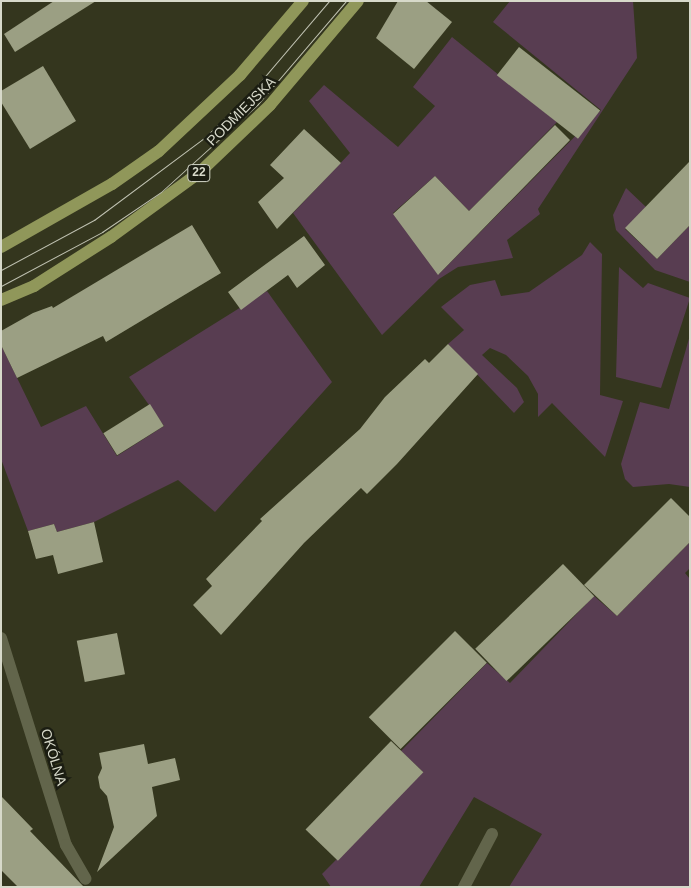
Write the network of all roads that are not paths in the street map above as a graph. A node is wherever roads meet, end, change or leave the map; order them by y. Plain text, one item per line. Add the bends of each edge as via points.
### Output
1 (303, 1) edge
2 (358, 1) edge
3 (1, 247) edge
4 (1, 300) edge
5 (1, 638) edge
6 (492, 834) dead end
7 (86, 879) dead end
8 (464, 887) edge

1 - 3 main road, PODMIEJSKA via 240,75 159,151 104,189
2 - 4 main road, PODMIEJSKA / 22 via 270,104 200,172 111,237 34,286
5 - 7 street, OKÓLNA via 66,845
6 - 8 street

